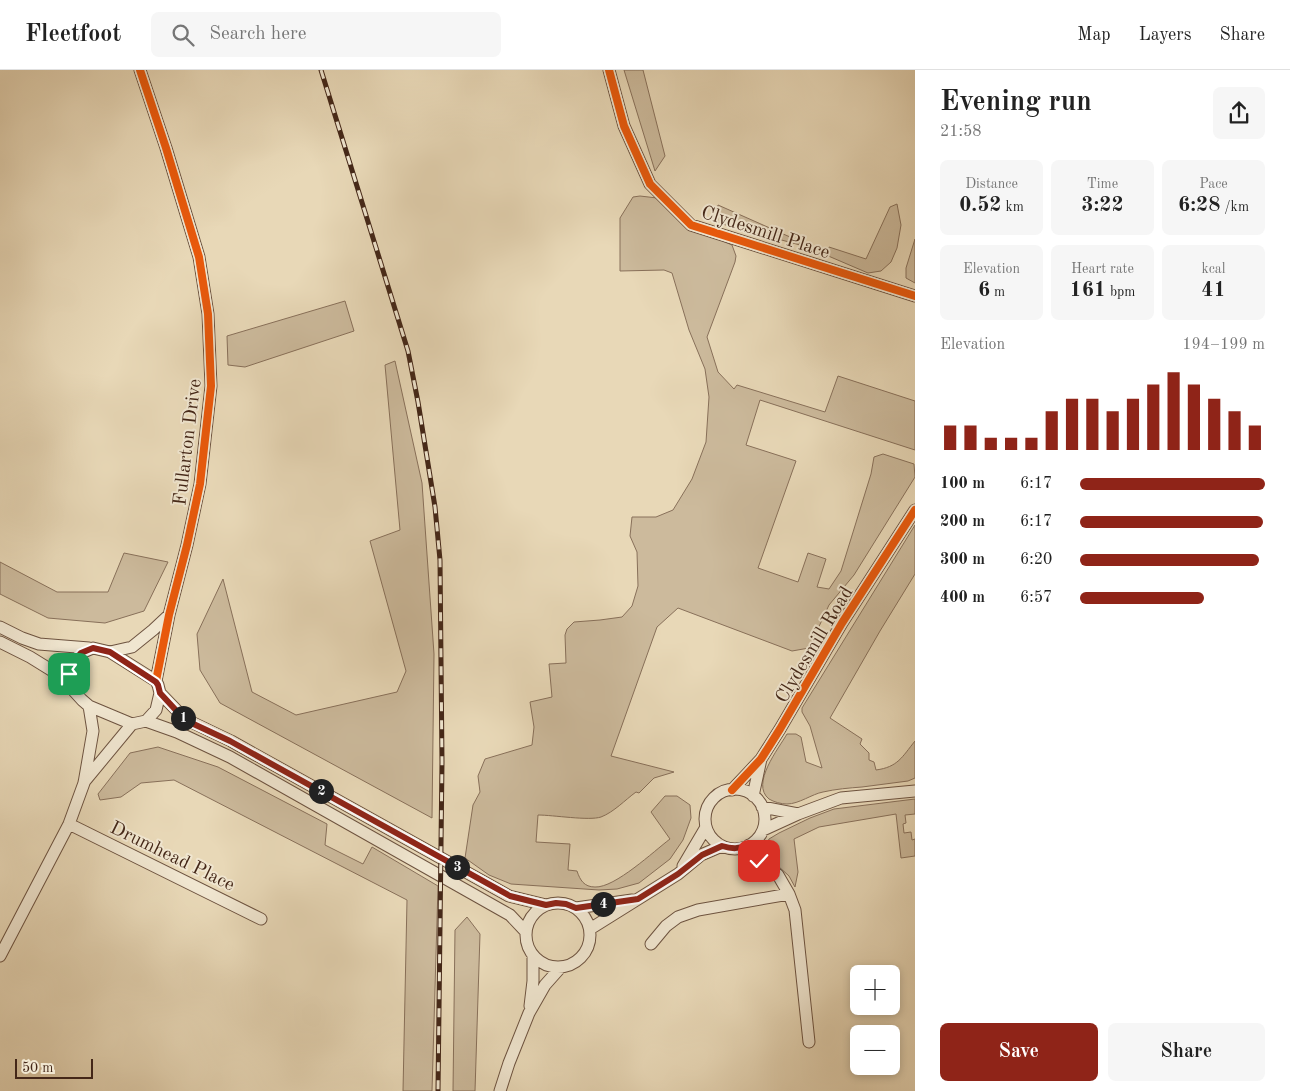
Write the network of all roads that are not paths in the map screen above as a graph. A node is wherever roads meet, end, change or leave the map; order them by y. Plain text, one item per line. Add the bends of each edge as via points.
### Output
1 (140, 70) edge
2 (609, 70) edge
3 (915, 296) edge
4 (915, 510) edge
5 (169, 615) junction
6 (0, 627) edge
7 (0, 642) edge
8 (93, 648) junction
9 (110, 652) junction
10 (156, 682) junction
11 (72, 689) junction
12 (160, 693) junction
13 (89, 706) junction
14 (146, 721) junction
15 (132, 724) junction
16 (761, 759) junction
17 (84, 783) junction
18 (732, 790) junction
19 (915, 791) edge
20 (753, 796) junction
21 (762, 807) junction
22 (798, 814) junction
23 (69, 824) junction
24 (706, 826) junction
25 (763, 830) junction
26 (749, 845) junction
27 (722, 846) junction
28 (678, 874) junction
29 (789, 894) junction
30 (638, 899) junction
31 (546, 905) junction
32 (576, 908) junction
33 (261, 919) dead end
34 (590, 929) junction
35 (526, 932) junction
36 (651, 944) dead end
37 (0, 956) edge
38 (533, 956) junction
39 (561, 967) junction
40 (529, 1013) junction
41 (809, 1042) dead end
42 (500, 1091) edge

1 - 5 street, Fullarton Drive via 198,257 208,323 212,386 200,484
2 - 3 street, Clydesmill Place via 624,126 650,184 691,225
4 - 16 street, Clydesmill Road via 842,623
5 - 9 street via 132,647
5 - 10 street, Fullarton Drive
6 - 8 street via 39,644
7 - 11 street via 51,670
8 - 9 street
8 - 11 street via 81,653 72,664 69,674
9 - 10 street
10 - 12 street
11 - 13 street
12 - 14 street via 156,710
12 - 31 street via 185,720 239,745 510,896
13 - 15 street
13 - 17 street via 93,731
14 - 15 street
14 - 35 street via 230,757 510,915
15 - 17 street
16 - 18 street, Clydesmill Road
16 - 20 street, Clydesmill Road
17 - 23 street
18 - 20 street
18 - 24 street via 711,801 705,818
19 - 22 street via 841,798
20 - 21 street
21 - 22 street
21 - 25 street
22 - 25 street
23 - 33 street, Drumhead Place
23 - 37 street
24 - 27 street via 709,834
24 - 28 street
25 - 26 street
26 - 27 street via 731,849
26 - 29 street via 759,861 778,876
27 - 28 street via 702,855
28 - 30 street
29 - 36 street via 698,910 678,917
29 - 41 street via 795,910
30 - 32 street
30 - 34 street
31 - 32 street via 556,903
31 - 35 street via 532,916
32 - 34 street
34 - 39 street via 590,939 582,957
35 - 38 street via 528,949
38 - 39 street via 551,967
38 - 40 street
39 - 40 street via 545,985
40 - 42 street

